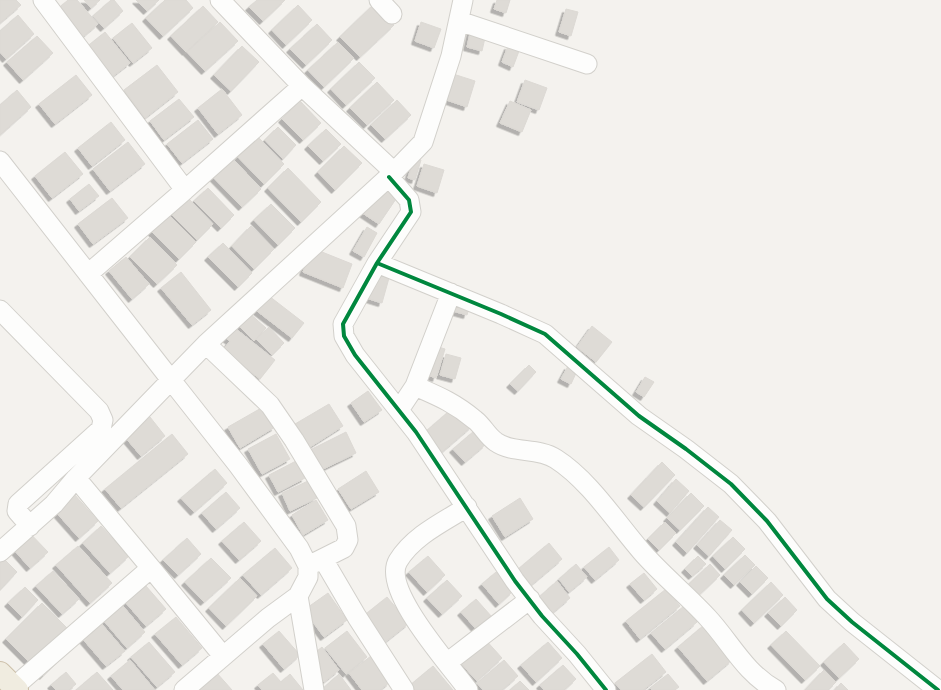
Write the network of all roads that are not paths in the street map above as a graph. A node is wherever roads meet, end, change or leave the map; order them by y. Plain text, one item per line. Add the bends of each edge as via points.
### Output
1 (43, 0) edge
2 (379, 0) edge
3 (463, 0) edge
4 (230, 3) edge
5 (392, 14) dead end
6 (459, 21) junction
7 (587, 64) dead end
8 (302, 86) junction
9 (0, 161) edge
10 (392, 175) junction
11 (185, 190) junction
12 (377, 263) junction
13 (88, 274) junction
14 (451, 293) junction
15 (0, 310) edge
16 (206, 344) junction
17 (171, 380) junction
18 (415, 386) junction
19 (399, 410) junction
20 (76, 478) junction
21 (467, 507) junction
22 (30, 526) junction
23 (0, 552) edge
24 (316, 563) junction
25 (151, 568) junction
26 (298, 596) junction
27 (530, 599) junction
28 (223, 656) junction
29 (448, 662) junction
30 (10, 683) edge
31 (184, 690) edge
32 (314, 690) edge
33 (404, 690) edge
34 (468, 690) edge
35 (606, 690) edge
36 (776, 690) edge
37 (938, 690) edge

1 - 11 street
2 - 5 street
3 - 6 street
4 - 8 street
6 - 7 street
6 - 10 street via 451,56 423,142
8 - 10 street
8 - 11 street
9 - 13 street
10 - 12 street via 409,200 410,212
10 - 16 street
11 - 13 street
12 - 14 street
12 - 19 street via 343,324 344,336 355,355
13 - 17 street
14 - 18 street
14 - 37 street via 545,334 639,416 731,484 767,520 827,599
15 - 22 street via 99,411 103,420 101,429 18,504 17,511
16 - 17 street
16 - 24 street via 270,405 346,526 348,540 344,548
17 - 20 street
17 - 24 street via 243,471 298,548
18 - 19 street
18 - 36 street via 446,398 477,421 497,442 545,452 557,459 584,482 643,553 709,618 753,675
19 - 21 street
20 - 22 street via 54,504
20 - 25 street
21 - 27 street
21 - 29 street via 430,529 410,546 395,570 396,582 403,600 415,620
22 - 23 street
24 - 26 street
24 - 33 street via 357,617
25 - 28 street
25 - 30 street
26 - 28 street
26 - 32 street
27 - 29 street
27 - 35 street
28 - 31 street
29 - 34 street

